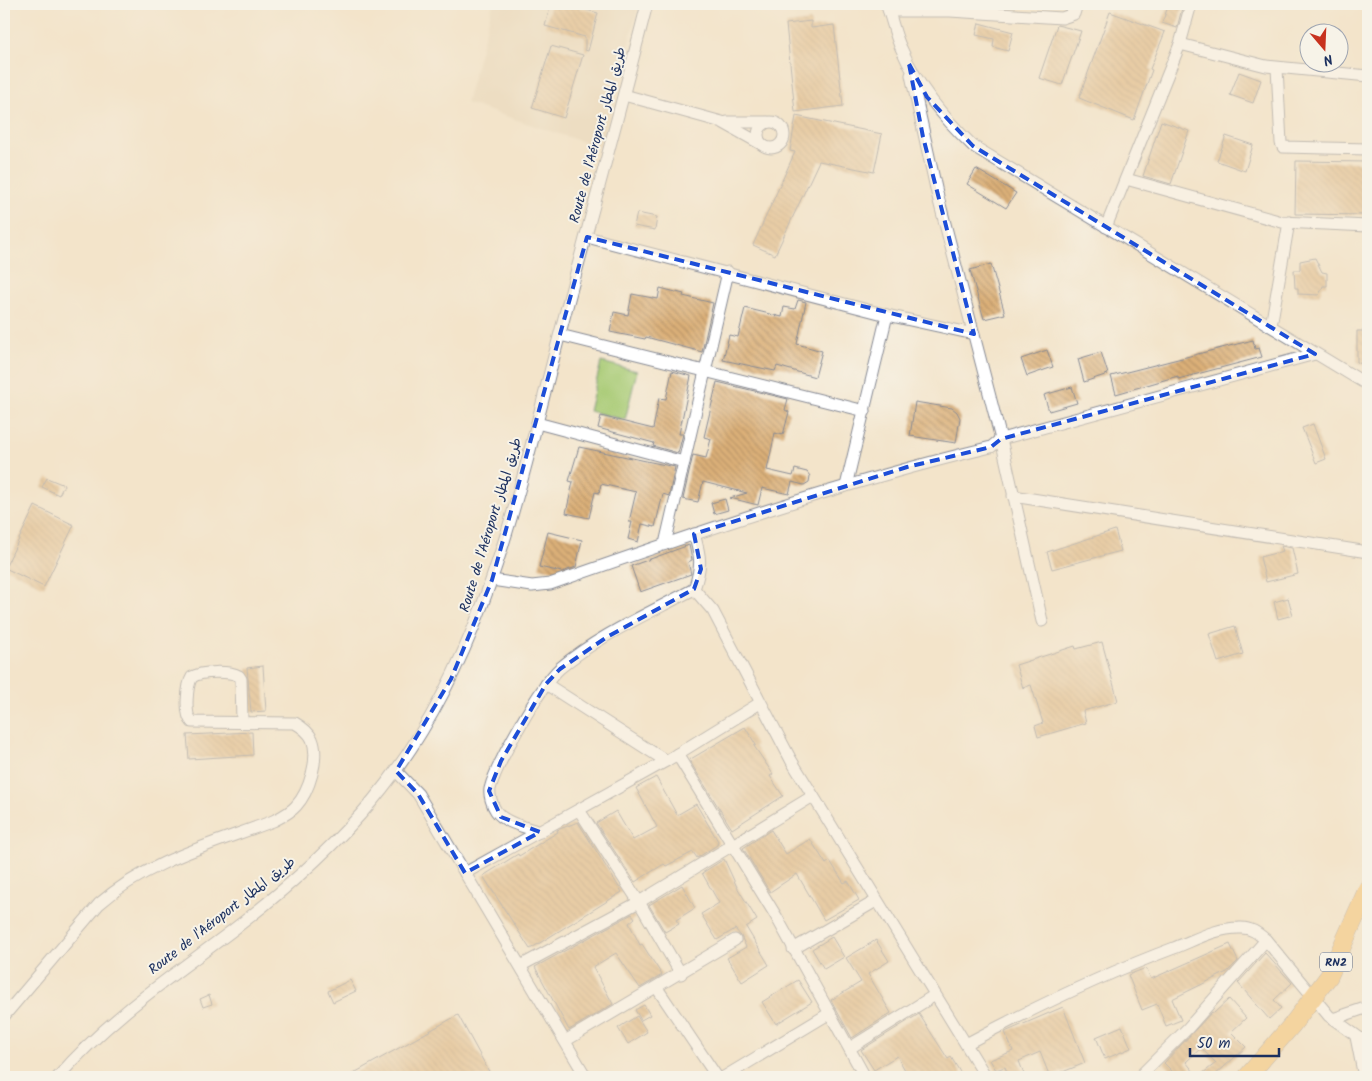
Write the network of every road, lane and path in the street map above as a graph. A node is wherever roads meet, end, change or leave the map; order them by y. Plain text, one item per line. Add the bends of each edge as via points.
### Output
1 (647, 4) edge
2 (1077, 4) edge
3 (1191, 4) edge
4 (888, 7) edge
5 (1180, 44) junction
6 (909, 64) junction
7 (1277, 68) junction
8 (1368, 76) edge
9 (624, 95) junction
10 (722, 122) junction
11 (767, 122) junction
12 (763, 145) junction
13 (1368, 149) edge
14 (1126, 179) junction
15 (1289, 222) junction
16 (1368, 226) edge
17 (1106, 227) junction
18 (587, 238) junction
19 (728, 272) junction
20 (887, 315) junction
21 (1271, 326) junction
22 (974, 334) junction
23 (560, 335) junction
24 (1315, 354) junction
25 (706, 372) junction
26 (1368, 385) edge
27 (865, 411) junction
28 (538, 424) junction
29 (1001, 439) junction
30 (684, 462) junction
31 (846, 486) junction
32 (1014, 496) junction
33 (694, 534) junction
34 (664, 544) junction
35 (1368, 552) edge
36 (492, 580) junction
37 (694, 589) junction
38 (1042, 621) dead end
39 (546, 684) junction
40 (760, 703) junction
41 (242, 722) junction
42 (677, 754) junction
43 (666, 761) junction
44 (396, 770) junction
45 (813, 796) junction
46 (579, 810) junction
47 (540, 832) junction
48 (733, 846) junction
49 (465, 873) junction
50 (1368, 891) edge
51 (876, 901) junction
52 (639, 902) junction
53 (736, 940) dead end
54 (1266, 940) junction
55 (793, 949) junction
56 (522, 966) junction
57 (680, 974) junction
58 (657, 988) junction
59 (935, 996) junction
60 (1314, 997) junction
61 (1368, 1006) edge
62 (830, 1013) junction
63 (4, 1016) edge
64 (1333, 1019) junction
65 (1356, 1037) junction
66 (565, 1041) junction
67 (966, 1044) junction
68 (1368, 1044) edge
69 (850, 1048) junction
70 (582, 1076) edge
71 (58, 1077) edge
72 (717, 1077) edge
73 (724, 1077) edge
74 (866, 1077) edge
75 (986, 1077) edge
76 (1139, 1077) edge
77 (1247, 1077) edge
78 (1364, 1077) edge

1 - 9 street, Route de l'Aéroport طريق المطار
2 - 4 street via 1074,14 1062,18
3 - 5 street
4 - 6 street via 894,31
5 - 7 street
5 - 14 street
6 - 17 street via 927,97 973,146
6 - 22 street via 930,165
7 - 8 street
7 - 13 street via 1283,147
9 - 10 street
9 - 18 street, Route de l'Aéroport طريق المطار
10 - 11 street
10 - 12 street
11 - 12 street via 758,134
11 - 12 street via 781,126 784,137 776,147
14 - 15 street
14 - 17 street
15 - 16 street
15 - 21 street
17 - 21 street
18 - 19 street
18 - 23 street, Route de l'Aéroport طريق المطار
19 - 20 street
19 - 25 street
20 - 22 street
20 - 27 street
21 - 24 street
22 - 29 street
23 - 25 street
23 - 28 street, Route de l'Aéroport طريق المطار
24 - 26 street
24 - 29 street
25 - 27 street
25 - 30 street
27 - 31 street
28 - 30 street
28 - 36 street, Route de l'Aéroport طريق المطار
29 - 31 street via 991,447
29 - 32 street
30 - 34 street
31 - 33 street
32 - 35 street
32 - 38 street
33 - 34 street
33 - 37 street via 701,570
34 - 36 street via 550,584 532,586
36 - 44 street, Route de l'Aéroport طريق المطار via 451,679
37 - 39 street via 606,637 567,663
37 - 40 street via 713,611
39 - 43 street
39 - 47 street via 501,761 490,792 495,810 501,816
40 - 42 street
40 - 45 street
41 - 41 street via 189,720 192,677 232,673 239,676 242,683
41 - 63 street via 295,724 311,737 314,759 306,790 295,807 279,818 150,868 115,890 99,904
42 - 43 street
42 - 48 street
43 - 46 street
44 - 49 street via 418,794
44 - 71 street, Route de l'Aéroport طريق المطار via 347,830 291,883 125,1010
45 - 48 street
45 - 51 street
46 - 47 street
46 - 52 street
47 - 49 street
48 - 52 street
48 - 55 street
49 - 56 street
50 - 60 highway, RN2 via 1329,976
51 - 55 street
51 - 59 street
52 - 56 street
52 - 57 street
53 - 57 street
54 - 60 street
54 - 67 street via 1256,931 1241,927 1222,929 1129,965 1028,1011
54 - 76 street via 1188,1028
55 - 62 street
56 - 66 street
57 - 58 street
58 - 66 street
58 - 72 street
59 - 67 street
59 - 69 street
60 - 64 street
60 - 77 highway, RN2
61 - 64 street
62 - 69 street
62 - 73 street
64 - 65 street
65 - 68 street
65 - 78 street
66 - 70 street
67 - 75 street
69 - 74 street

